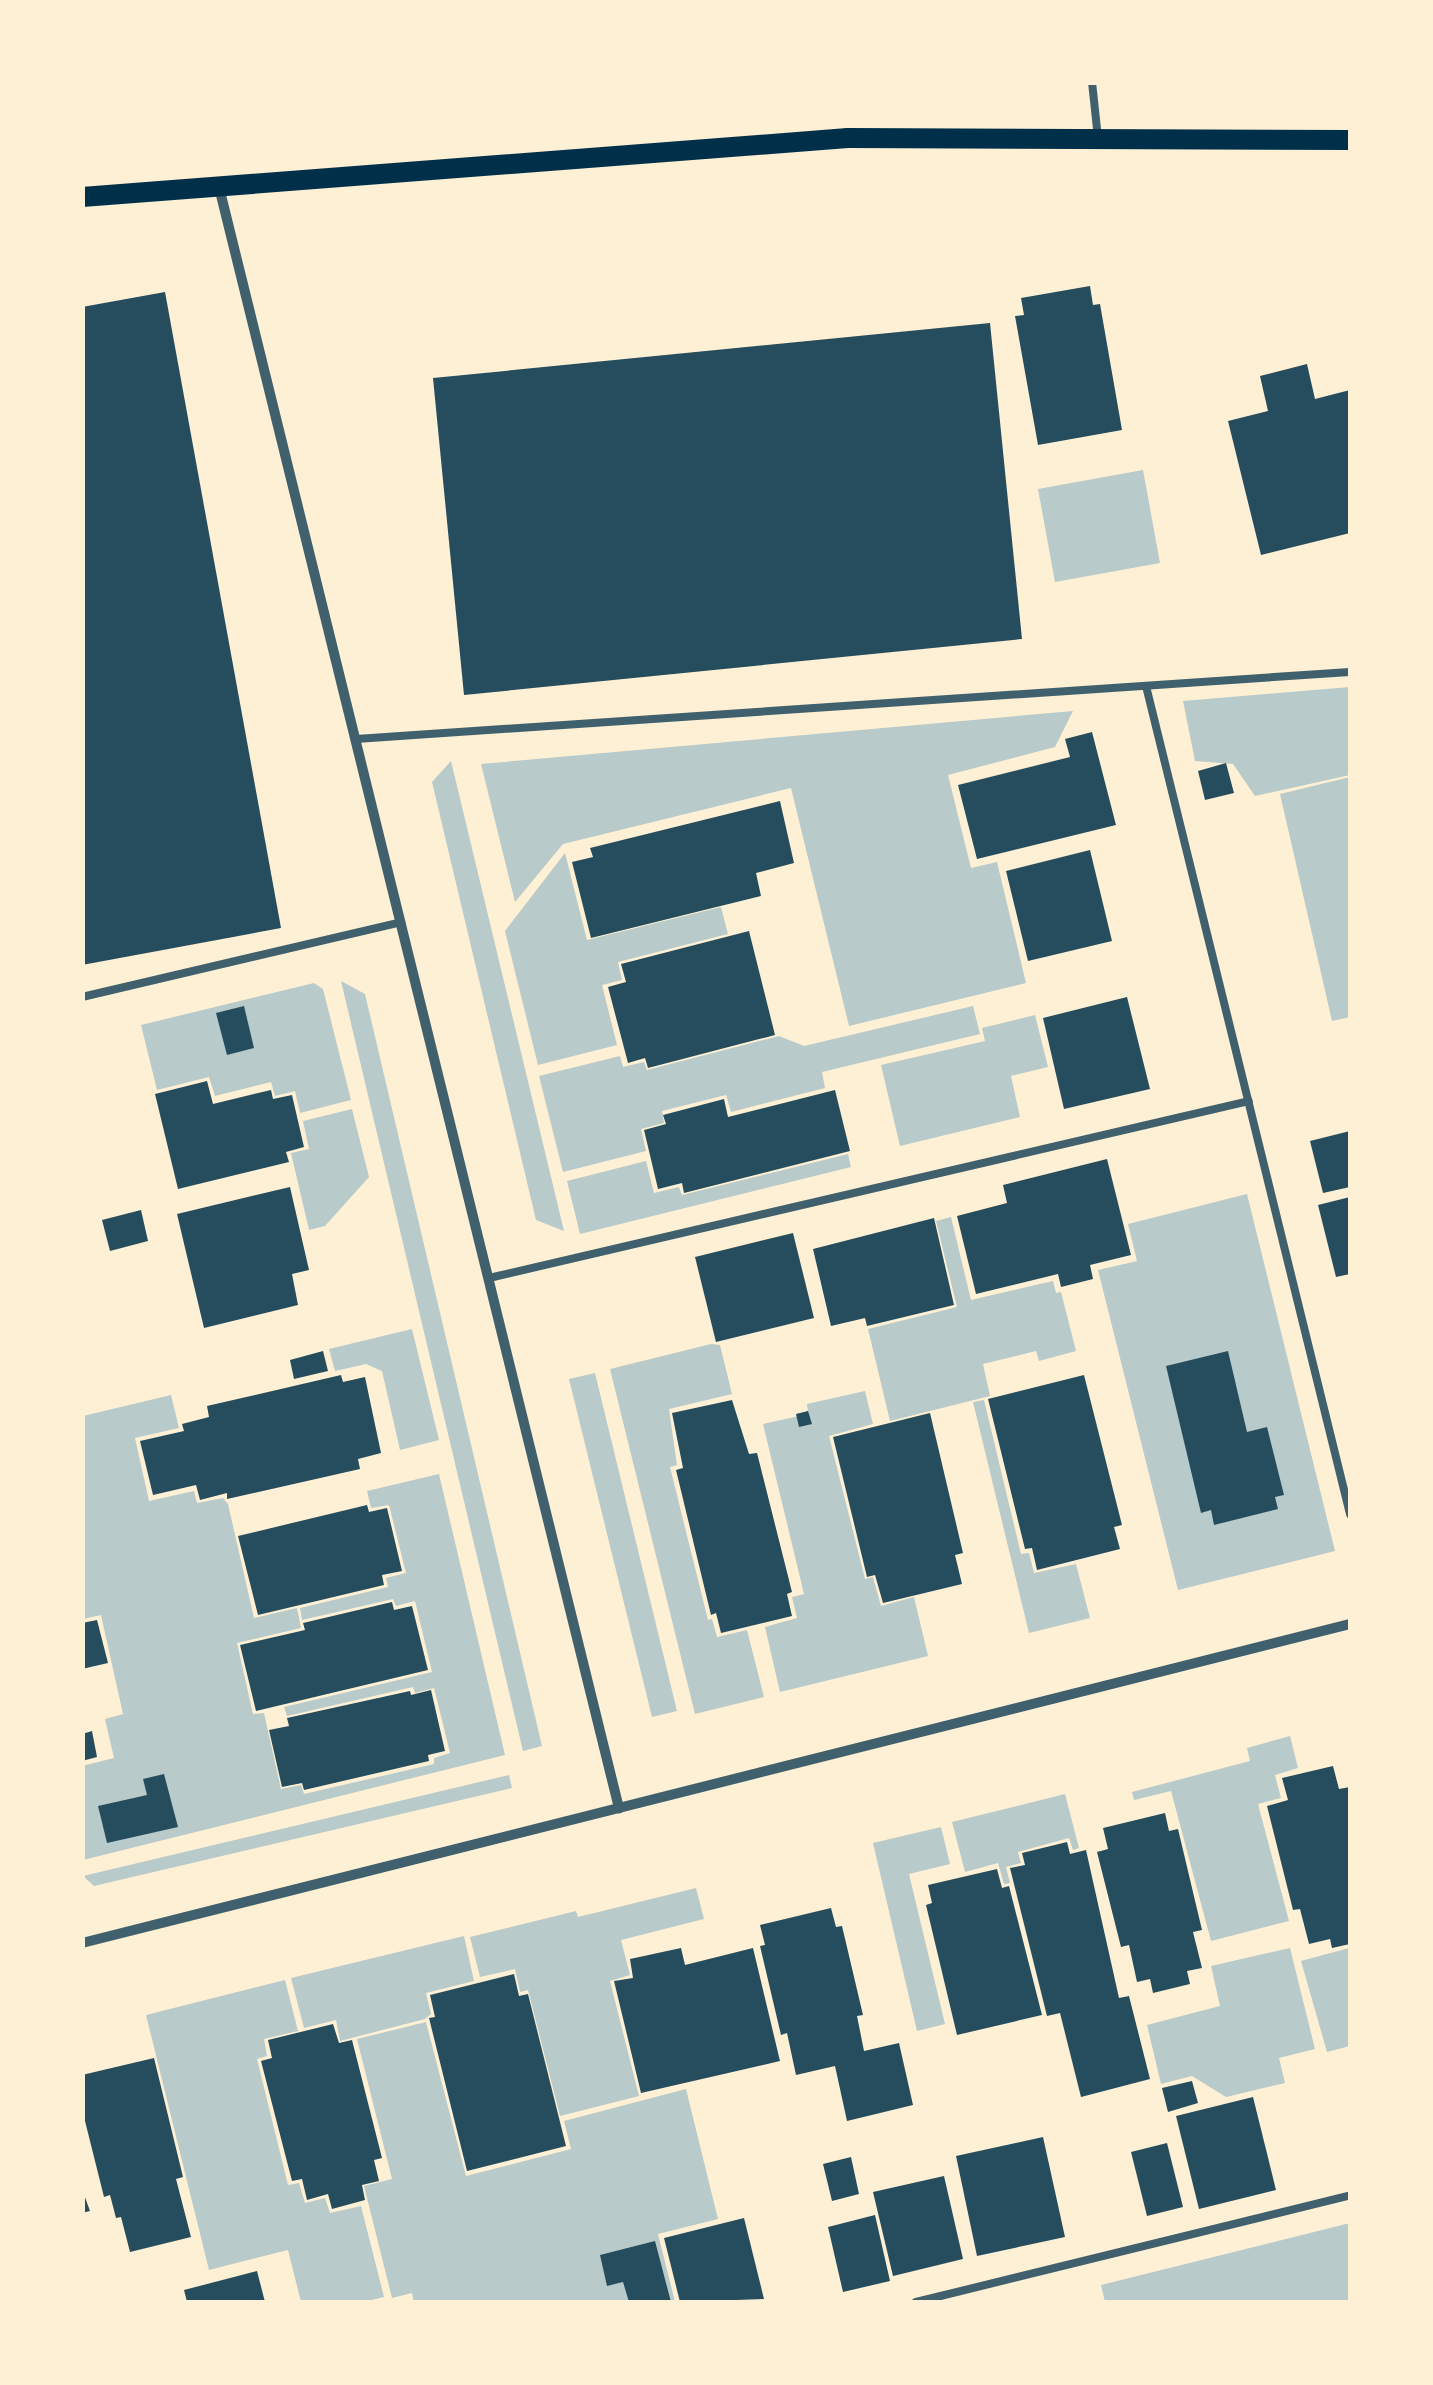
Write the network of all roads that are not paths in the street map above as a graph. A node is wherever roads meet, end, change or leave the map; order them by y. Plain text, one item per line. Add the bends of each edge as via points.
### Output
1 (1092, 82) edge
2 (1098, 138) junction
3 (1350, 140) edge
4 (220, 187) junction
5 (82, 198) edge
6 (1350, 672) edge
7 (1146, 686) junction
8 (356, 739) junction
9 (402, 922) junction
10 (82, 997) edge
11 (1249, 1102) junction
12 (489, 1278) junction
13 (1350, 1514) edge
14 (1350, 1624) edge
15 (620, 1808) junction
16 (82, 1942) edge
17 (1350, 2194) edge
18 (916, 2302) edge

1 - 2 lane
2 - 3 main road
2 - 4 main road via 848,138
4 - 5 main road
4 - 8 street
6 - 7 lane
7 - 8 lane
7 - 11 lane
8 - 9 street
9 - 10 lane
9 - 12 street
11 - 12 lane
11 - 13 lane
12 - 15 street
14 - 15 street
15 - 16 street
17 - 18 lane

